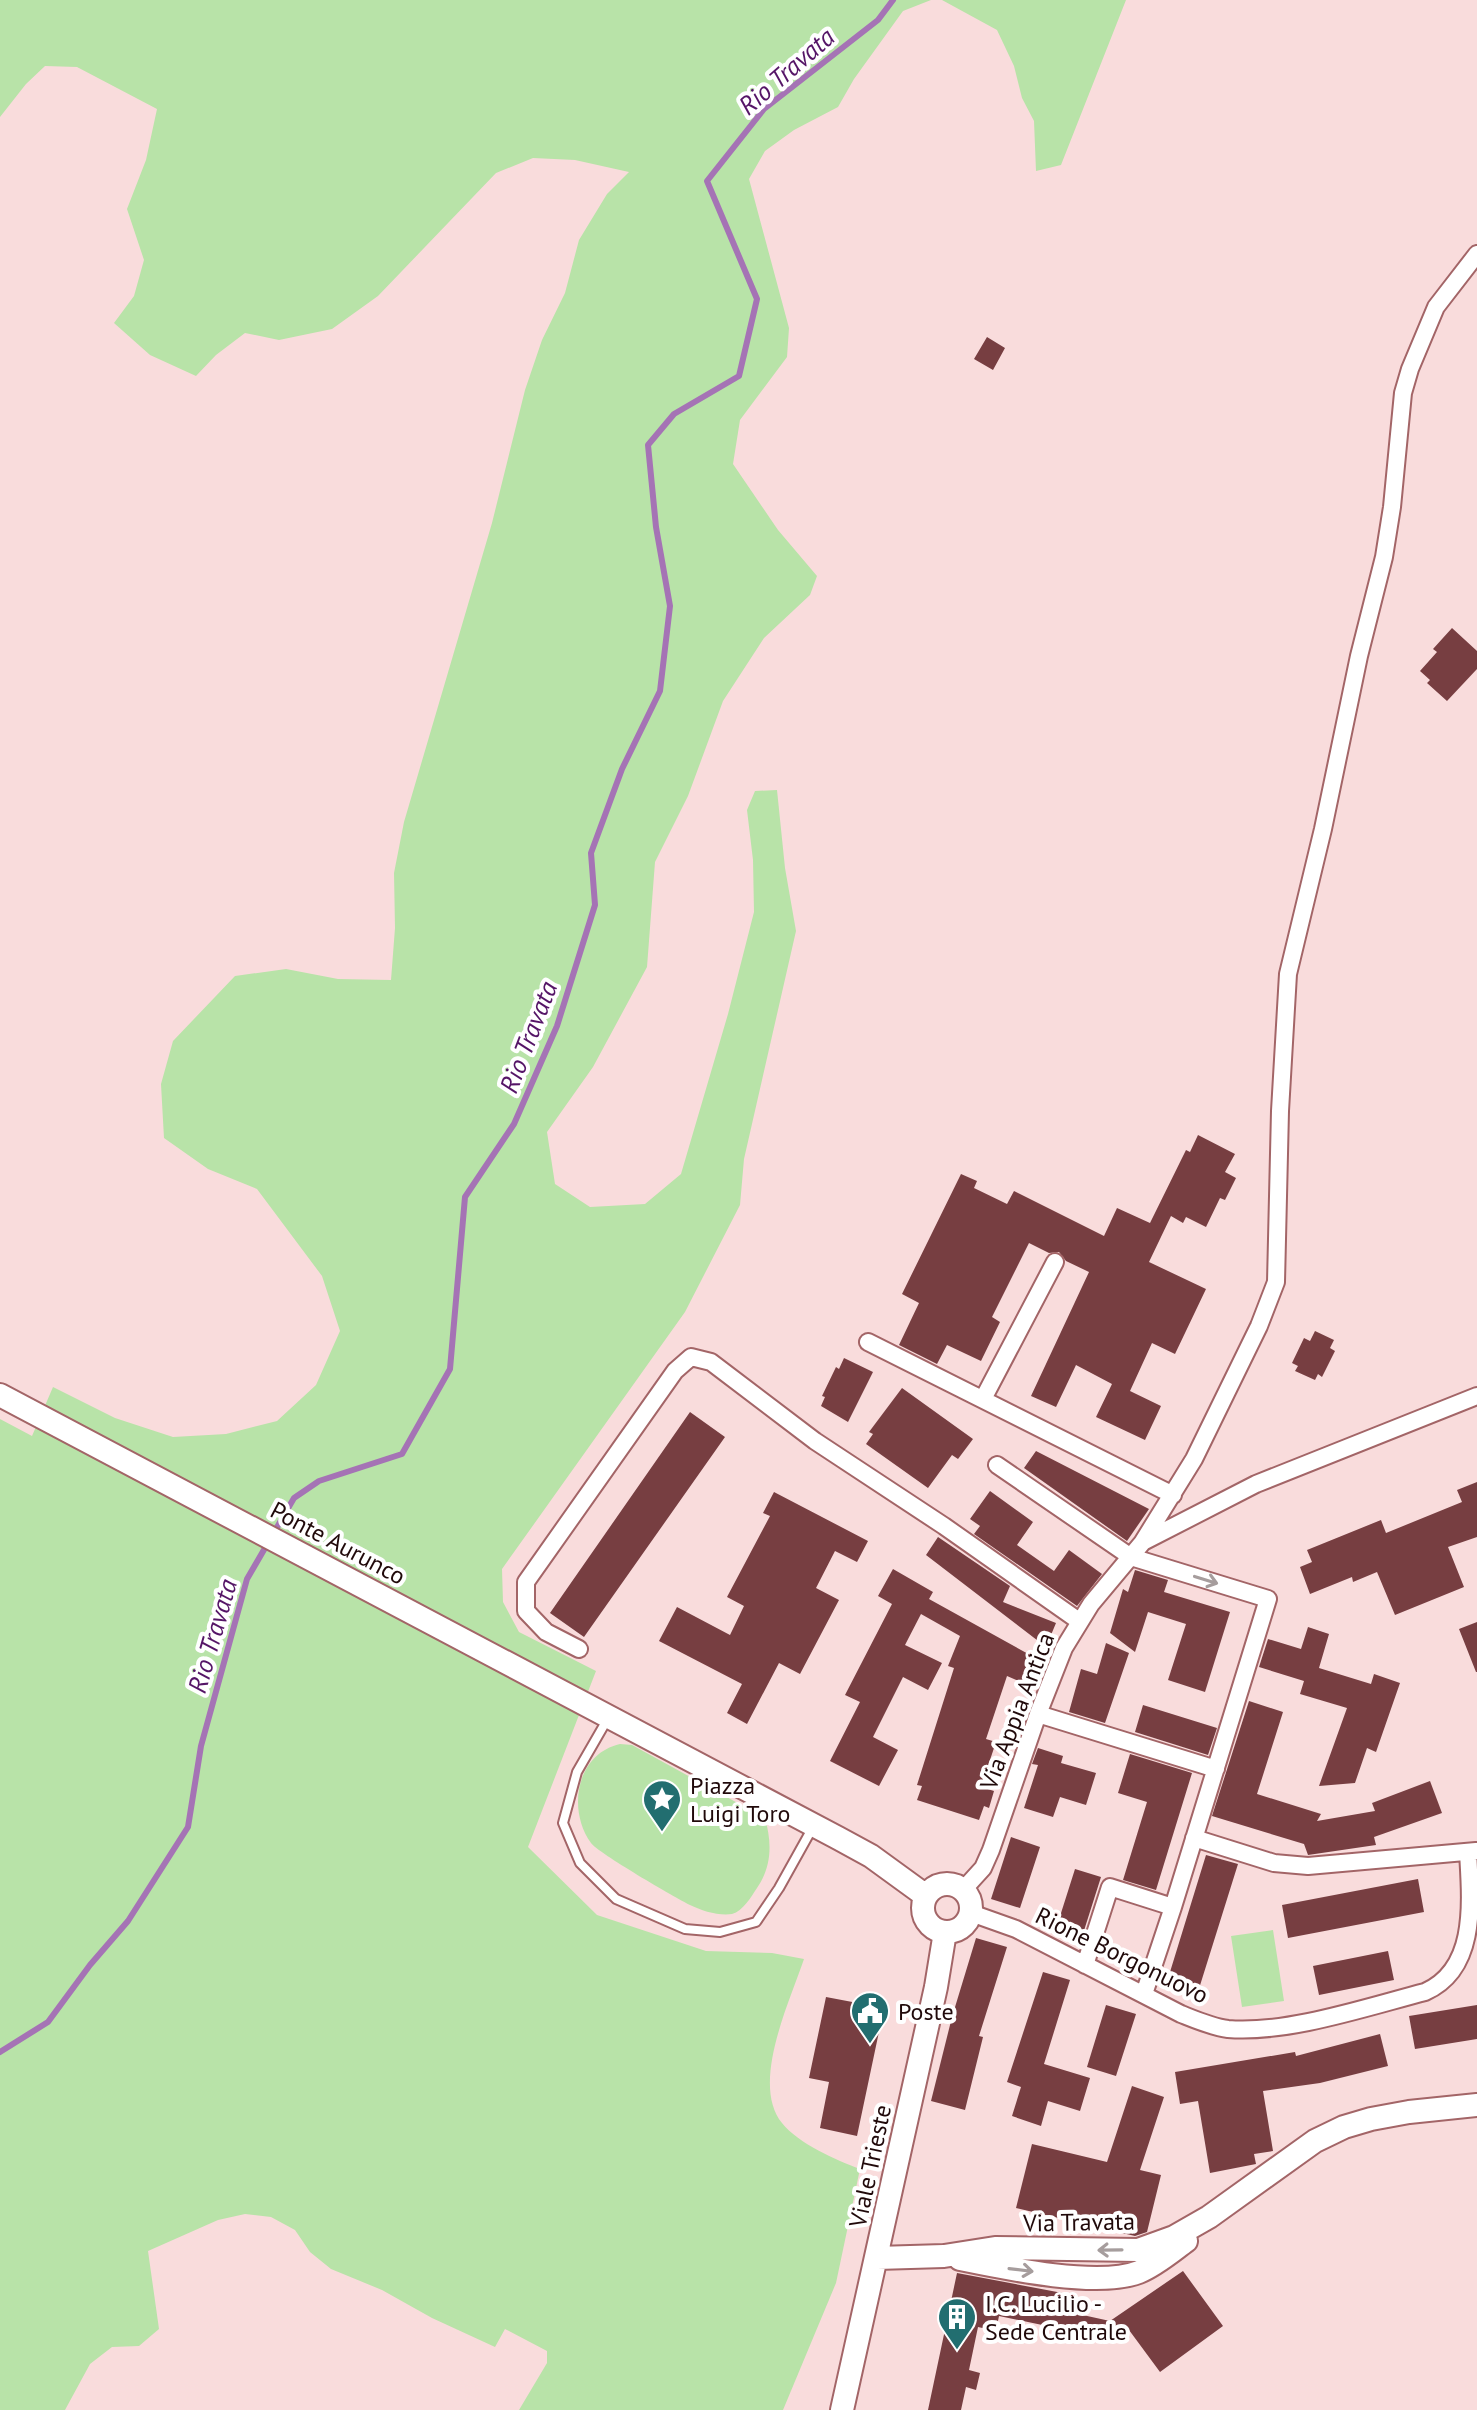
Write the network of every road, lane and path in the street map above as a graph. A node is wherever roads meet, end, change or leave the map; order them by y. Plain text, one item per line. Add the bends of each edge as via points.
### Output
1 (1477, 254) edge
2 (1055, 1262) dead end
3 (868, 1342) dead end
4 (0, 1395) edge
5 (1477, 1396) edge
6 (983, 1399) junction
7 (997, 1465) dead end
8 (1173, 1495) junction
9 (1142, 1543) junction
10 (1131, 1557) junction
11 (1079, 1621) junction
12 (579, 1649) dead end
13 (1038, 1714) junction
14 (609, 1716) junction
15 (1216, 1769) junction
16 (814, 1825) junction
17 (1194, 1838) junction
18 (1473, 1852) edge
19 (963, 1890) junction
20 (926, 1896) junction
21 (1173, 1907) junction
22 (971, 1913) junction
23 (945, 1932) junction
24 (1085, 1965) junction
25 (1144, 1994) junction
26 (1477, 2105) edge
27 (877, 2258) junction
28 (842, 2410) edge

1 - 8 street, Via Appia Antica via 1436,307 1403,393 1384,557 1288,974 1276,1282
2 - 6 street
3 - 6 street
4 - 14 street, Ponte Aurunco
5 - 9 street via 1256,1484
6 - 8 street
7 - 10 street
8 - 9 street, Via Appia Antica
9 - 10 street, Via Appia Antica
10 - 11 street, Via Appia Antica
10 -> 15 street via 1268,1599
11 - 12 street via 815,1441 711,1362 691,1357 675,1371 526,1582 526,1611 546,1632
11 - 13 street, Via Appia Antica
13 - 15 street
13 - 19 street, Via Appia Antica via 991,1850
14 - 16 street, Ponte Aurunco
14 - 16 lane via 577,1772 563,1823 580,1863 616,1899 685,1929 720,1932 756,1922
15 - 17 street
16 - 20 street, Ponte Aurunco via 871,1856
17 - 18 street via 1274,1863 1308,1866
17 - 21 street
18 - 25 street, Rione Borgonuovo via 1473,1931 1467,1954 1441,1986 1304,2022 1255,2029 1208,2025
19 - 20 street via 943,1884
19 - 22 street
20 - 23 street via 926,1920
21 - 24 street via 1110,1887
21 - 25 street
22 - 23 street via 964,1925
22 - 24 street, Rione Borgonuovo via 1016,1929
23 - 27 street, Viale Trieste
24 - 25 street, Rione Borgonuovo
26 - 27 street, Via Travata via 1371,2119 1315,2141 1152,2265 1121,2277 1024,2270 944,2256
27 - 28 street, Viale Trieste

